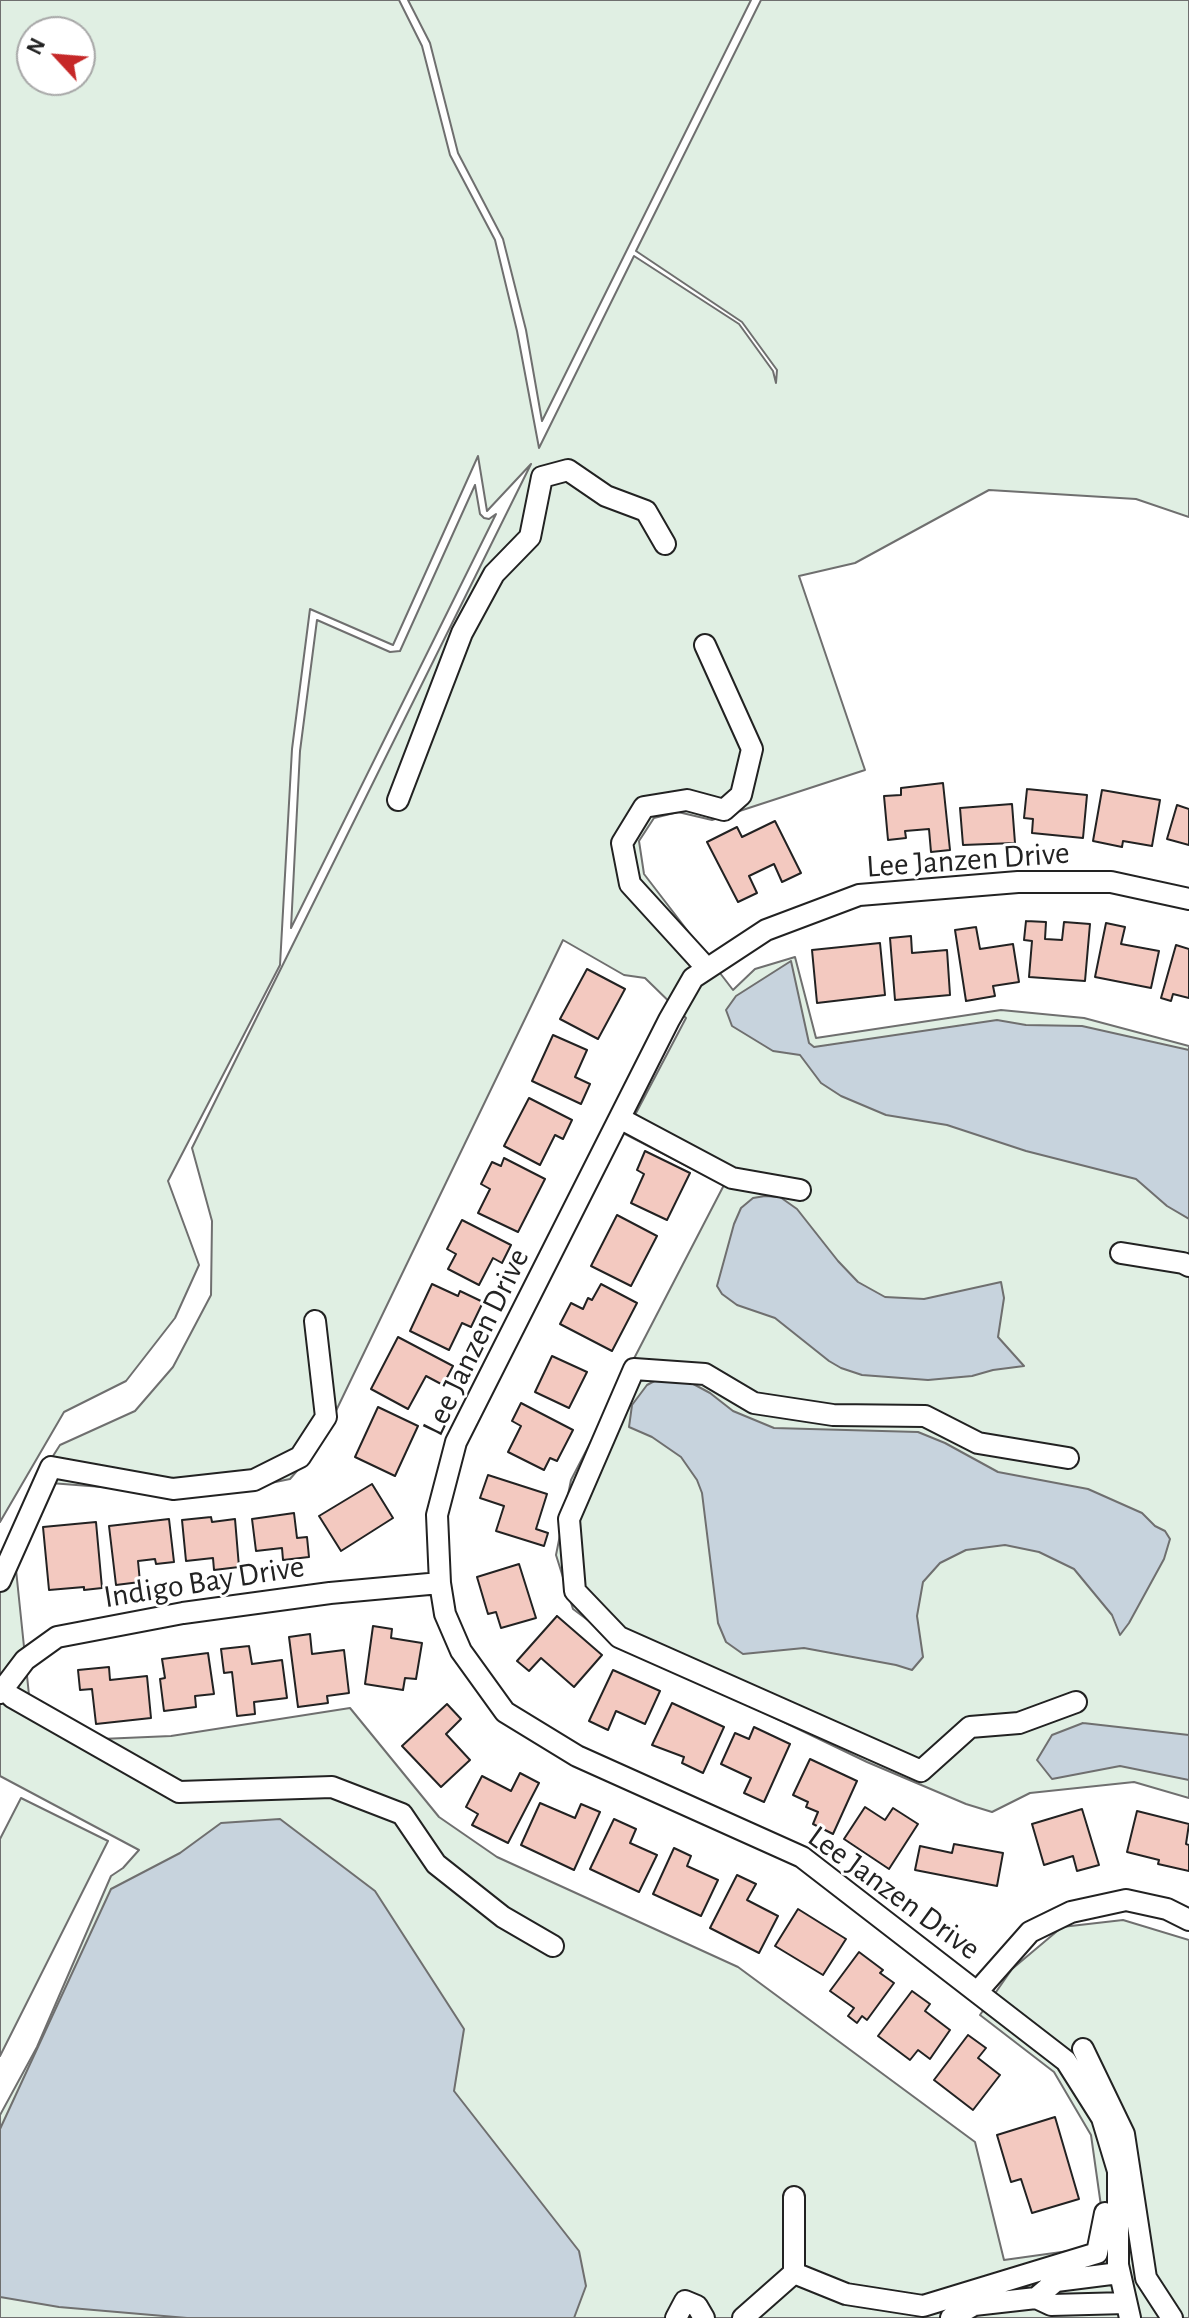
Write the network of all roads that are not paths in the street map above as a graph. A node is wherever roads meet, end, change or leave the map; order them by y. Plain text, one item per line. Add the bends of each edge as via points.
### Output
1 (665, 544) dead end
2 (705, 645) dead end
3 (398, 800) dead end
4 (1189, 899) edge
5 (702, 963) dead end
6 (625, 1121) dead end
7 (800, 1190) dead end
8 (1121, 1253) dead end
9 (1189, 1266) edge
10 (315, 1321) dead end
11 (1068, 1458) dead end
12 (0, 1581) edge
13 (440, 1583) junction
14 (6, 1695) edge
15 (1076, 1702) dead end
16 (1189, 1920) edge
17 (553, 1946) dead end
18 (977, 1992) junction
19 (1083, 2049) dead end
20 (794, 2197) dead end
21 (1105, 2213) dead end
22 (794, 2273) junction
23 (1119, 2273) junction
24 (1026, 2305) edge
25 (1128, 2310) edge
26 (676, 2318) edge
27 (704, 2318) edge
28 (743, 2318) edge
29 (951, 2318) edge
30 (1172, 2318) edge

1 - 3 street via 646,511 606,496 568,470 542,477 530,537 494,574 462,633
2 - 5 street via 752,749 741,795 724,810 687,800 644,807 622,843 630,884
4 - 13 street, Lee Janzen Drive via 1111,882 1018,882 859,895 766,930 693,978 456,1442 437,1515
6 - 7 street via 732,1178
8 - 9 street
10 - 12 street via 326,1417 300,1457 254,1480 173,1489 51,1467
11 - 15 street via 978,1443 925,1416 833,1415 754,1403 705,1374 634,1369 569,1519 575,1591 619,1637 921,1771 970,1727 1019,1723
13 - 14 street, Indigo Bay Drive via 183,1613 57,1637 25,1660
13 - 18 street, Lee Janzen Drive via 445,1614 461,1651 505,1712 577,1756 802,1857
14 - 17 street via 179,1792 332,1787 402,1814 436,1864 503,1917
16 - 18 street, Lee Janzen Drive via 1126,1900 1071,1912 1030,1932
18 - 23 street, Lee Janzen Drive via 1066,2061 1102,2118 1118,2171
19 - 30 street via 1124,2134 1146,2278
20 - 22 street
21 - 22 street via 1097,2253 923,2306 846,2294
22 - 28 street
23 - 24 street via 1056,2281
23 - 25 street, Lee Janzen Drive
24 - 25 street
24 - 29 street via 974,2305
26 - 27 street via 685,2301 697,2306

